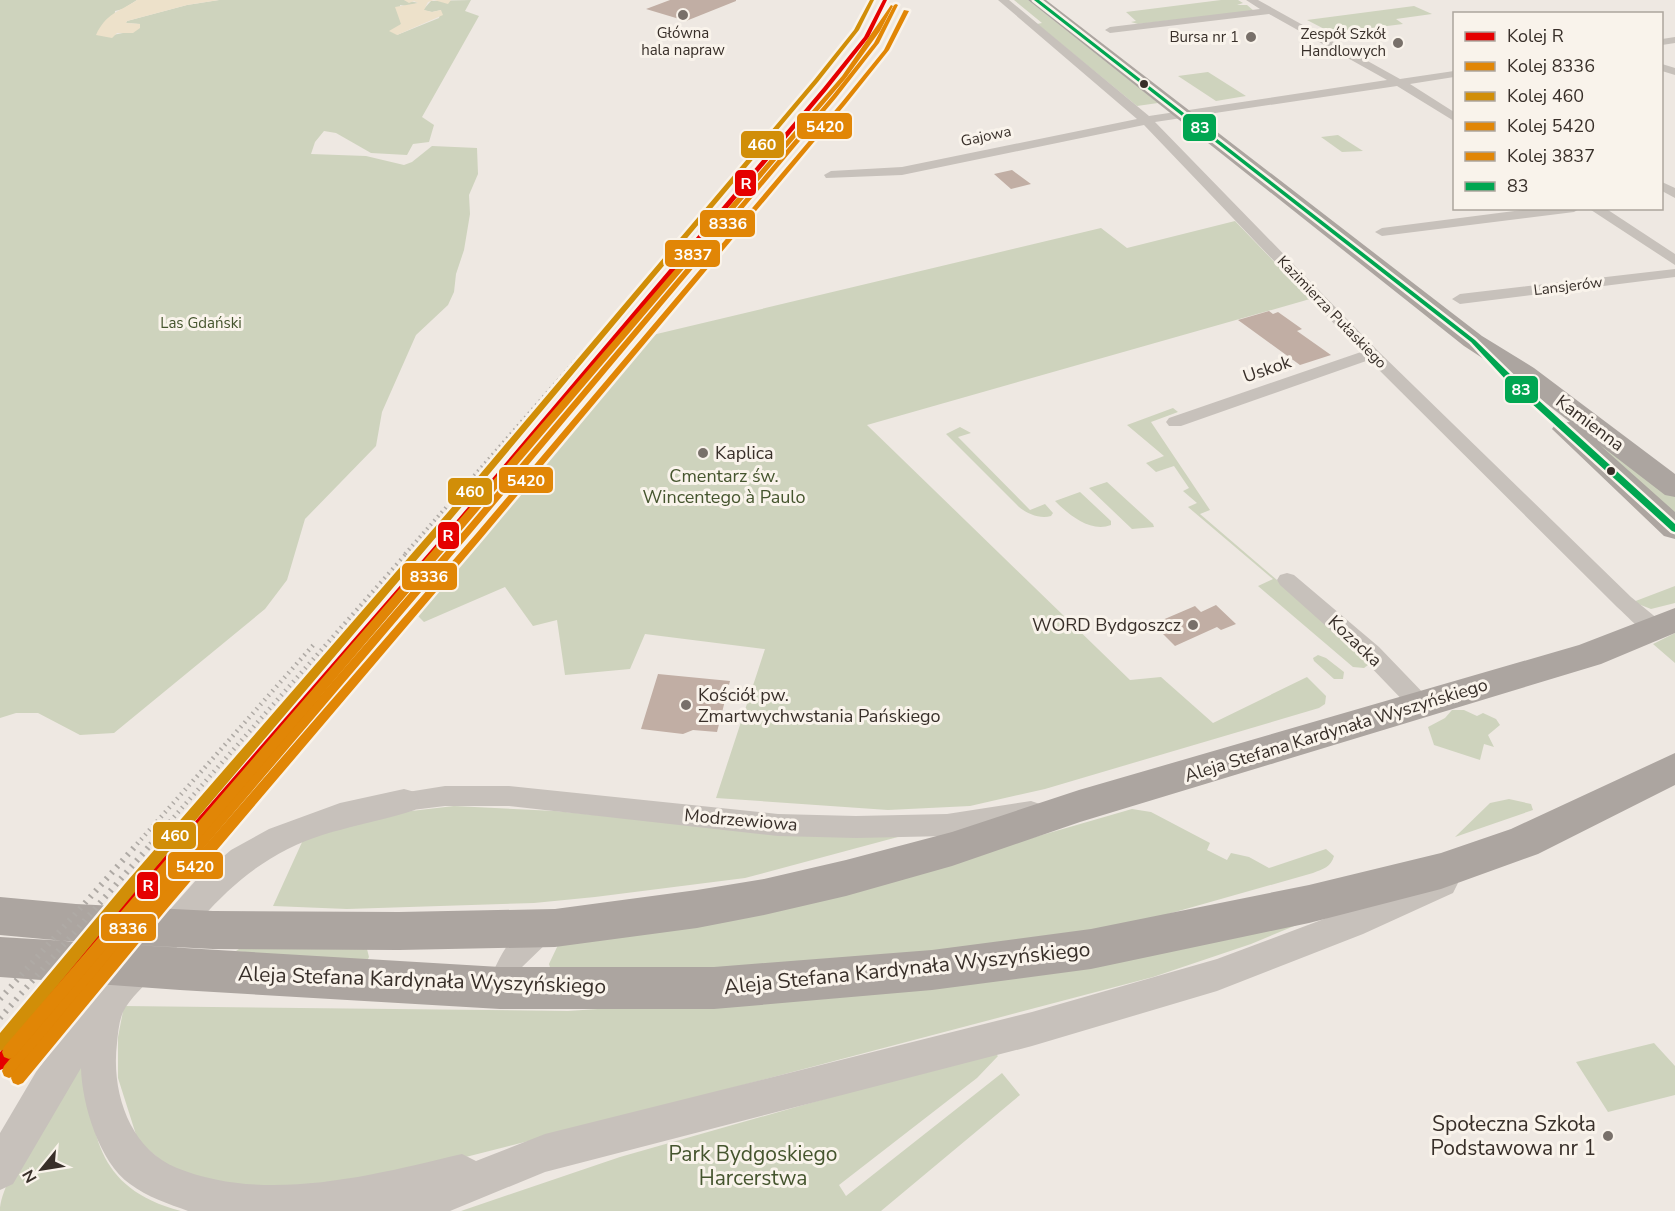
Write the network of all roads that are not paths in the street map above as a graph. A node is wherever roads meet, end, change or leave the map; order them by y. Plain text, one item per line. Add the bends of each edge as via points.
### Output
1 (1003, 0) edge
2 (1036, 0) edge
3 (1251, 0) edge
4 (1268, 11) junction
5 (1110, 30) dead end
6 (1453, 74) edge
7 (1400, 82) junction
8 (1181, 114) junction
9 (1453, 116) edge
10 (1146, 120) junction
11 (831, 175) dead end
12 (1558, 210) edge
13 (1597, 210) edge
14 (1382, 232) dead end
15 (1675, 261) edge
16 (1675, 273) edge
17 (1460, 299) dead end
18 (1473, 341) junction
19 (1371, 354) junction
20 (1175, 422) dead end
21 (1675, 488) edge
22 (1675, 530) edge
23 (1287, 580) dead end
24 (1665, 624) edge
25 (1421, 705) junction
26 (1675, 768) edge
27 (404, 801) joint
28 (1079, 806) junction
29 (1524, 842) junction
30 (207, 913) junction
31 (0, 916) edge
32 (542, 929) junction
33 (0, 957) edge
34 (500, 988) junction
35 (108, 1006) junction
36 (545, 1153) junction
37 (0, 1172) edge
38 (410, 1211) edge

1 - 10 street, Kazimierza Pułaskiego
2 - 8 main road, Kamienna
3 - 4 street
4 - 5 street
4 - 7 street
6 - 7 street
7 - 8 street
7 - 9 street
8 - 10 street, Gajowa
8 - 18 main road, Kamienna
10 - 11 street, Gajowa via 902,171
10 - 19 street, Kazimierza Pułaskiego
12 - 14 street
13 - 15 street
16 - 17 street, Lansjerów
18 - 21 main road, Kamienna via 1526,374
18 - 22 main road, Kamienna
19 - 20 street, Uskok
19 - 24 street, Kazimierza Pułaskiego via 1624,602
23 - 25 street, Kozacka via 1371,653
24 - 25 main road, Aleja Stefana Kardynała Wyszyńskiego via 1589,655
25 - 28 main road, Aleja Stefana Kardynała Wyszyńskiego
26 - 29 main road, Aleja Stefana Kardynała Wyszyńskiego
27 - 28 street, Modrzewiowa via 445,796 509,796 778,825 856,827 947,825
27 - 30 street via 311,825 242,860
28 - 32 main road, Aleja Stefana Kardynała Wyszyńskiego via 952,849 765,897
29 - 34 main road, Aleja Stefana Kardynała Wyszyńskiego via 1441,871 1309,904 1091,949 932,970 714,988
29 - 36 street via 1351,924 1217,975 1032,1029
30 - 31 main road, Aleja Stefana Kardynała Wyszyńskiego via 76,923
30 - 32 main road, Aleja Stefana Kardynała Wyszyńskiego via 399,932
30 - 35 street
32 - 34 street via 512,959
33 - 34 main road, Aleja Stefana Kardynała Wyszyńskiego
35 - 36 street via 100,1025 98,1056 102,1102 112,1128 144,1172 199,1195 249,1202 343,1199
35 - 37 street via 68,1055
36 - 38 street

